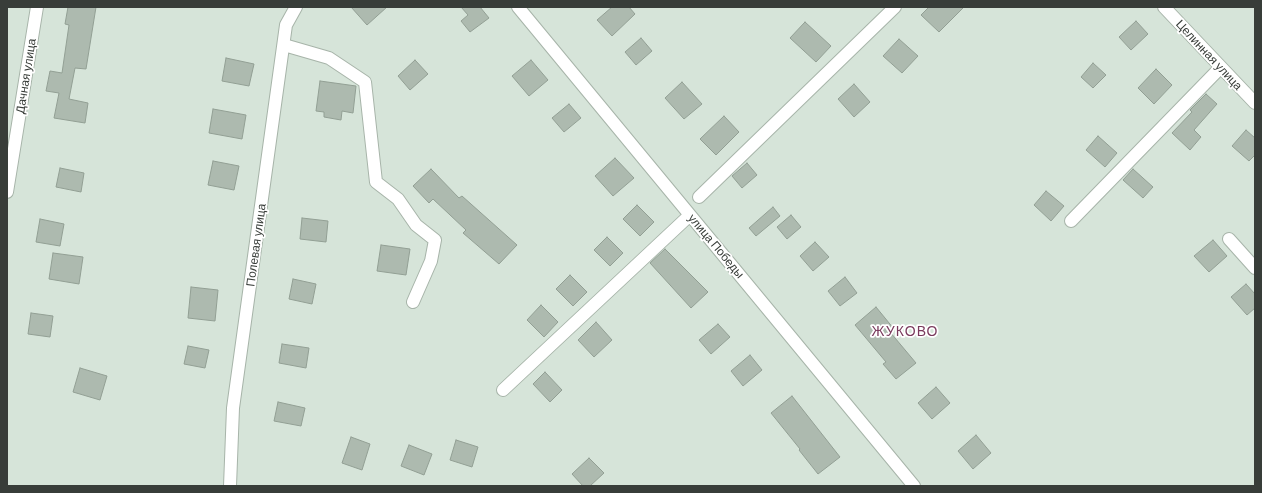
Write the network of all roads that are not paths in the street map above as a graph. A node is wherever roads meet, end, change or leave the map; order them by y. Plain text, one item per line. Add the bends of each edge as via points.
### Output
1 (37, 7) edge
2 (296, 7) edge
3 (518, 7) edge
4 (895, 7) edge
5 (1164, 7) edge
6 (284, 45) junction
7 (1220, 67) junction
8 (1255, 104) edge
9 (7, 192) edge
10 (699, 197) dead end
11 (690, 215) junction
12 (1071, 221) dead end
13 (1229, 239) dead end
14 (1255, 268) edge
15 (413, 302) dead end
16 (503, 390) dead end
17 (232, 486) edge
18 (914, 486) edge

1 - 9 street, Дачная улица
2 - 6 street, Полевая улица via 286,25
3 - 11 street, улица Победы
4 - 10 street
5 - 7 street, Целинная улица
6 - 15 street via 329,58 365,82 376,182 398,199 416,225 435,240 431,261
6 - 17 street, Полевая улица via 233,408
7 - 8 street, Целинная улица
7 - 12 street
11 - 16 street
11 - 18 street, улица Победы
13 - 14 street

